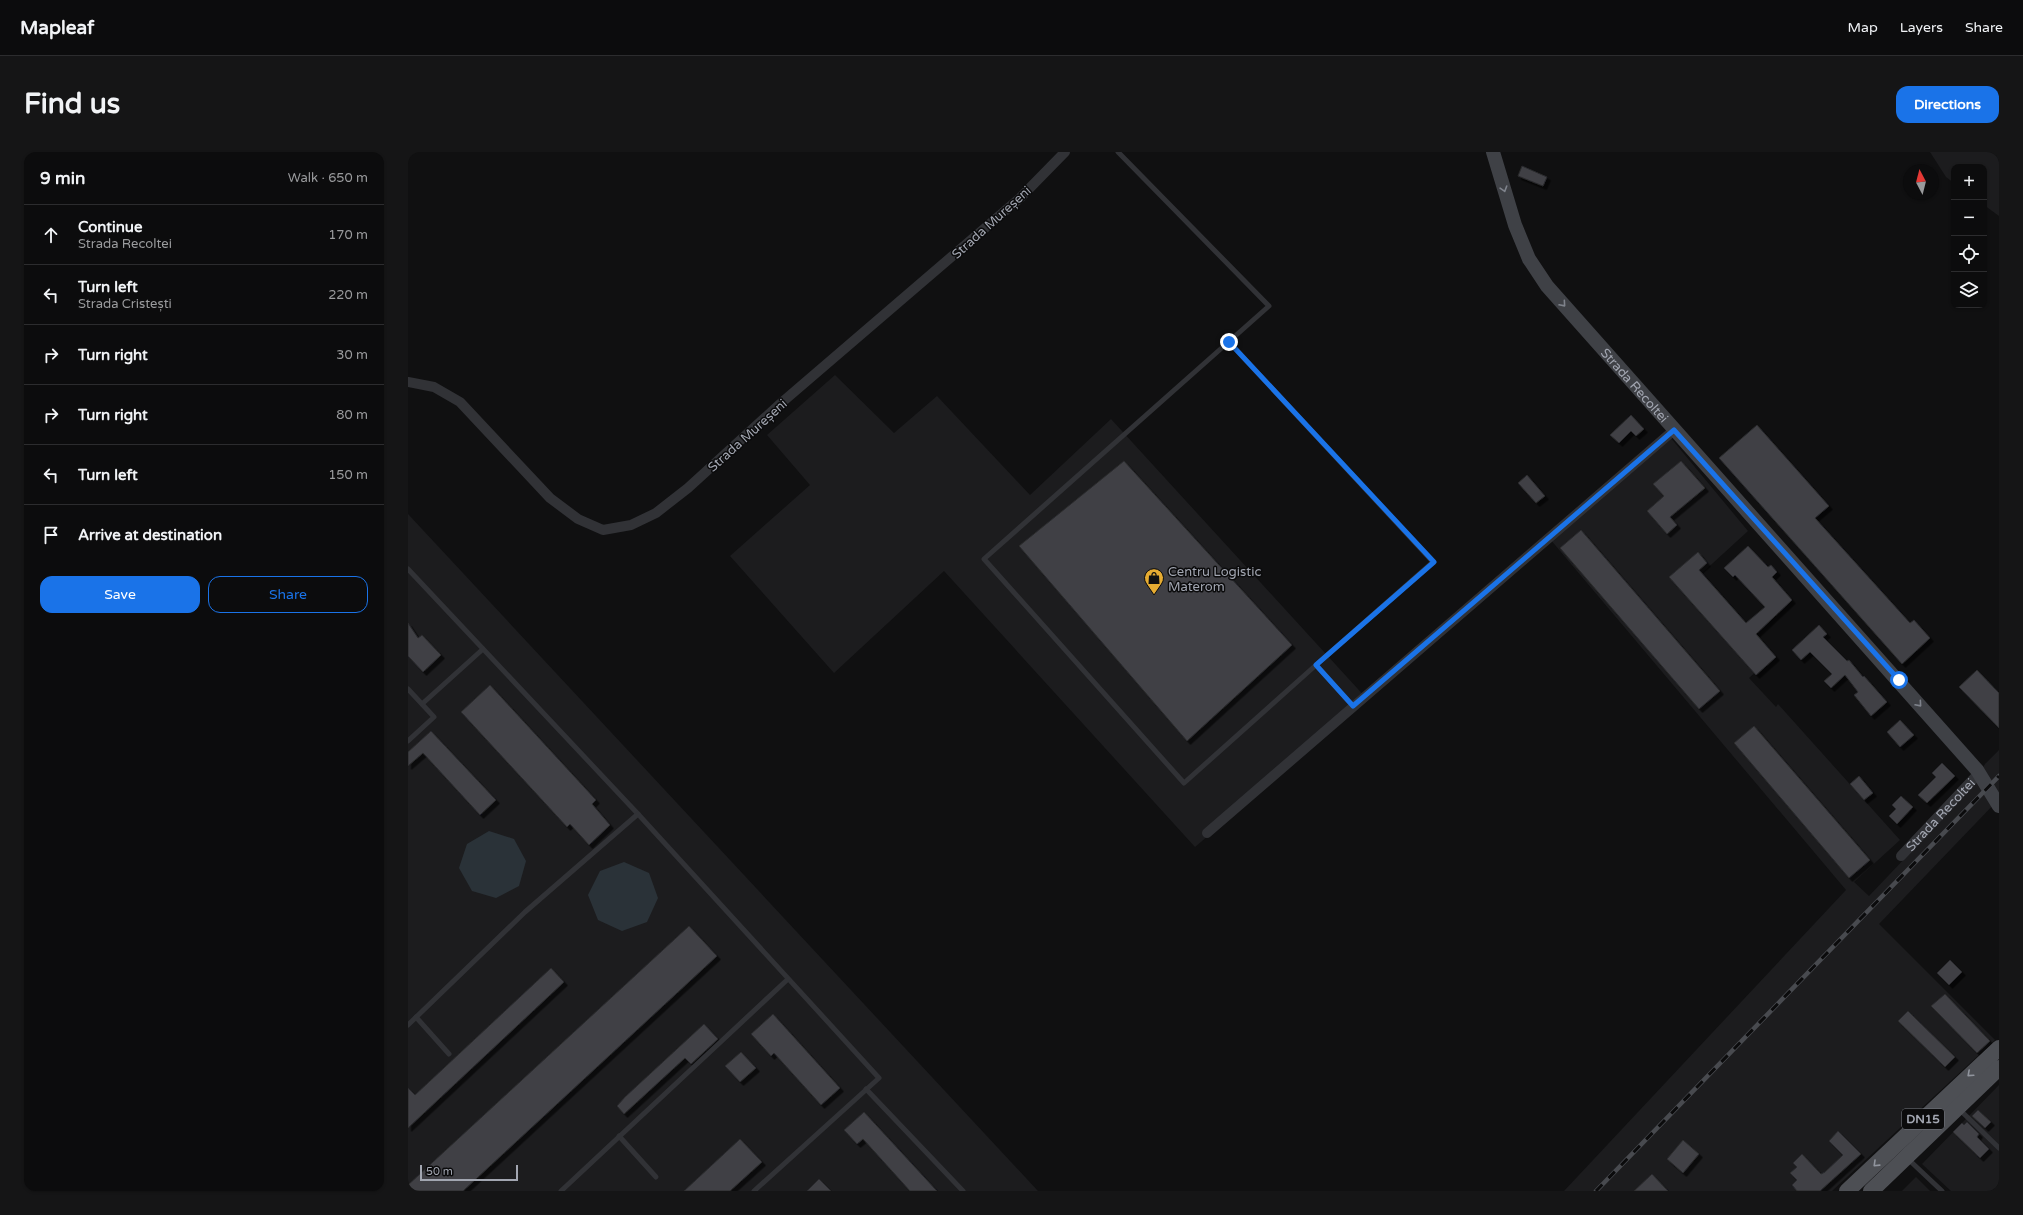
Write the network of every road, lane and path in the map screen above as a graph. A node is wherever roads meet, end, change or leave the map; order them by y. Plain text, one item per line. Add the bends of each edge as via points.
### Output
1 (1065, 152) edge
2 (1118, 152) edge
3 (1493, 152) edge
4 (1229, 342) junction
5 (408, 382) edge
6 (1674, 430) junction
7 (408, 569) edge
8 (483, 649) junction
9 (1316, 665) junction
10 (408, 689) edge
11 (422, 704) junction
12 (1353, 706) junction
13 (408, 741) edge
14 (1979, 773) junction
15 (1999, 806) edge
16 (638, 814) junction
17 (1207, 833) dead end
18 (1900, 856) dead end
19 (788, 979) junction
20 (416, 1017) junction
21 (408, 1025) edge
22 (1999, 1048) edge
23 (449, 1054) dead end
24 (1999, 1068) edge
25 (866, 1089) junction
26 (1957, 1107) junction
27 (619, 1136) junction
28 (1999, 1148) edge
29 (1900, 1151) junction
30 (656, 1177) dead end
31 (561, 1191) edge
32 (754, 1191) edge
33 (962, 1191) edge
34 (1847, 1191) edge
35 (1871, 1191) edge
36 (1942, 1191) edge

1 - 5 street, Strada Mureșeni via 1020,198 780,404 688,488 656,513 631,525 603,530 578,519 550,498 460,402 434,387
2 - 4 lane via 1270,306
3 -> 6 street, Strada Recoltei via 1529,259 1547,286
4 - 9 lane via 1434,562
4 - 9 lane via 984,559 1184,783
6 - 12 street
6 -> 14 street, Strada Recoltei
7 - 8 lane
8 - 11 lane
8 - 16 lane
9 - 12 lane
10 - 11 lane
11 - 13 lane via 434,716
12 - 17 street
14 - 15 street, Strada Recoltei
14 - 18 street, Strada Recoltei
16 - 19 lane
16 - 20 lane via 525,912
19 - 25 lane via 879,1078
19 - 27 lane
20 - 21 lane
20 - 23 lane
22 -> 29 main road, DN15
24 - 26 main road, DN15
25 - 32 lane
25 - 33 lane
26 - 28 lane
26 - 29 main road, DN15
27 - 30 lane
27 - 31 lane
29 -> 34 main road, DN15
29 - 35 main road, DN15
29 - 36 lane

